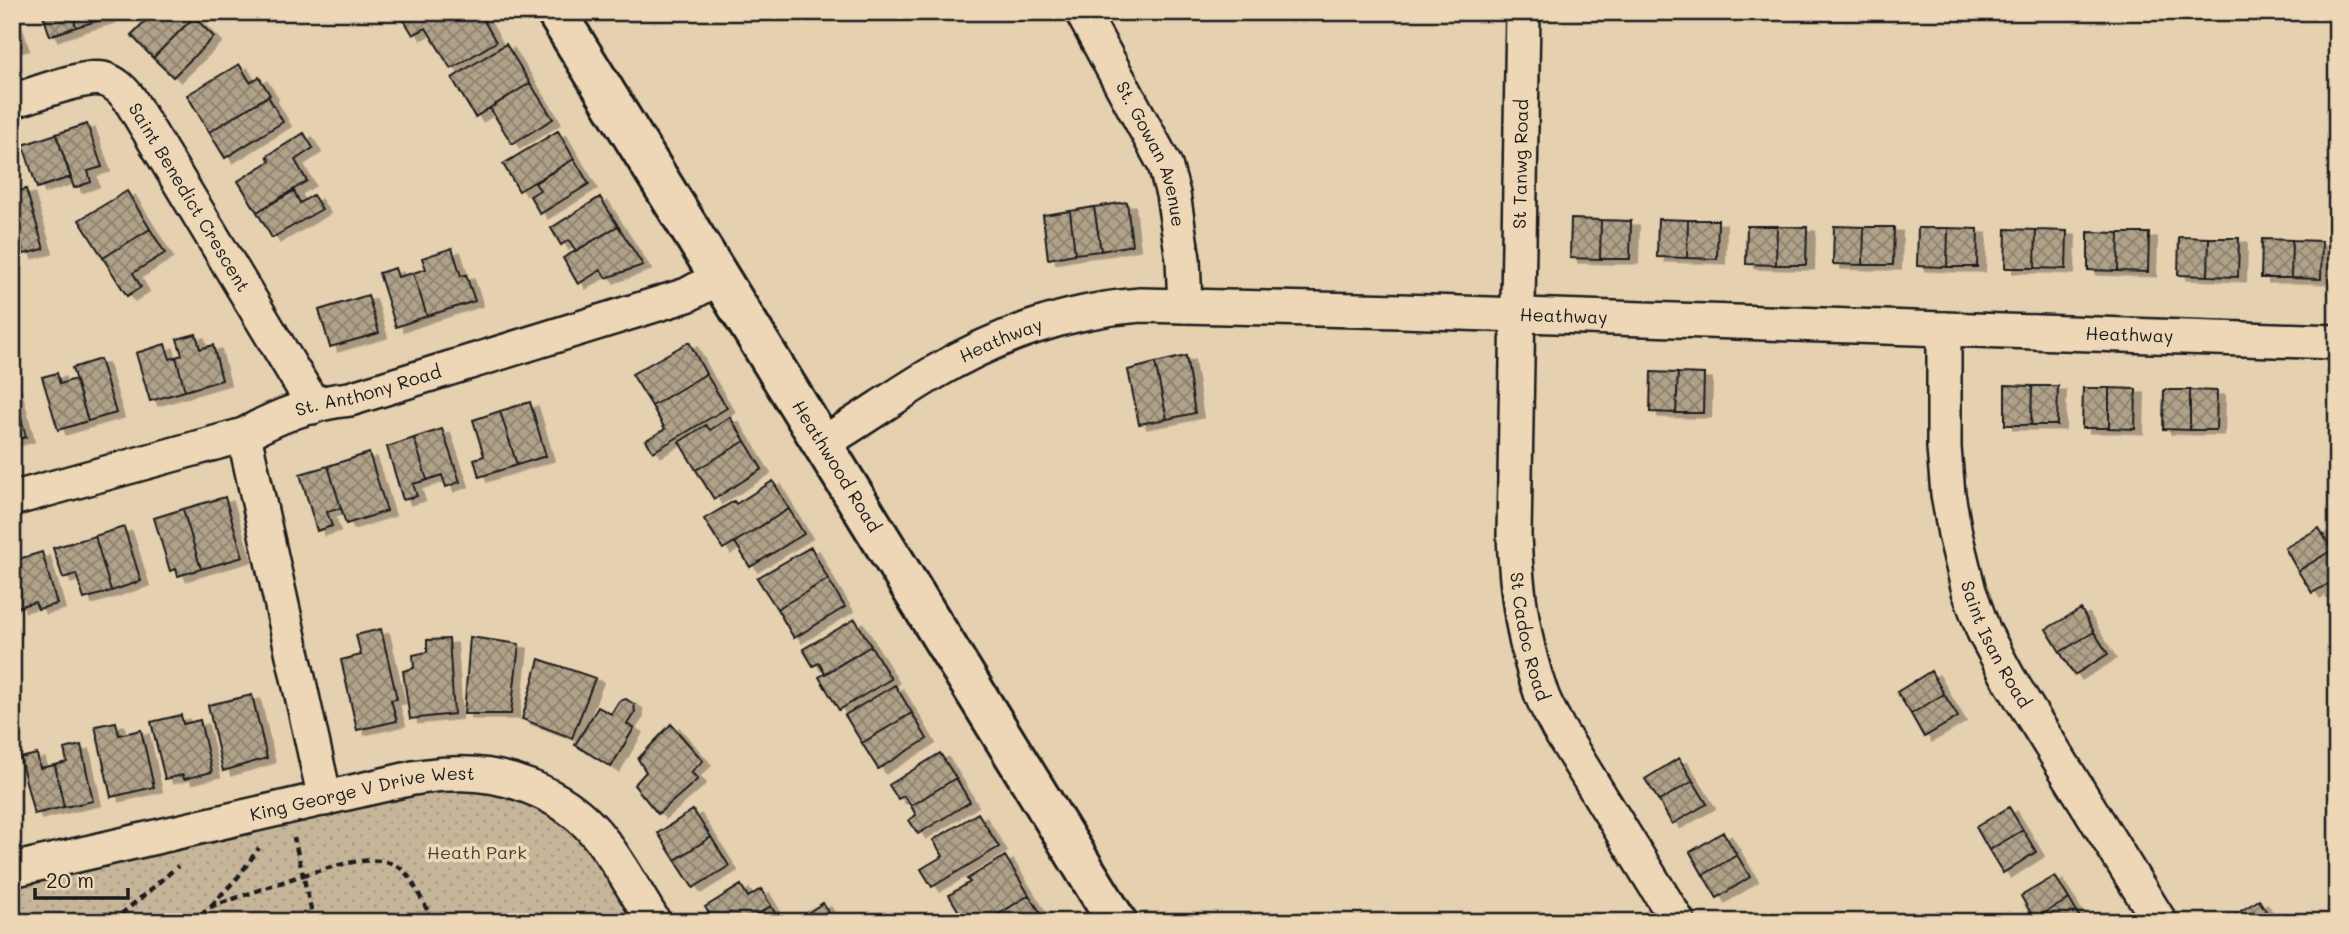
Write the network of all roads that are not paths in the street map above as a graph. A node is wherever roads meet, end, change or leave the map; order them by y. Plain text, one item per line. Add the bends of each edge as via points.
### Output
1 (556, 12) edge
2 (1083, 12) edge
3 (1523, 12) edge
4 (12, 101) edge
5 (720, 277) junction
6 (1185, 306) junction
7 (1519, 315) junction
8 (1944, 329) junction
9 (2337, 342) edge
10 (312, 407) junction
11 (244, 435) junction
12 (823, 443) junction
13 (12, 499) edge
14 (325, 799) junction
15 (12, 870) edge
16 (654, 922) edge
17 (1117, 922) edge
18 (1678, 922) edge
19 (2160, 922) edge

1 - 5 street, Heathwood Road
2 - 6 street, St. Gowan Avenue via 1165,165 1183,259
3 - 7 street, St Tanwg Road
4 - 10 street, Saint Benedict Crescent via 90,79 118,86
5 - 10 street, St. Anthony Road via 687,295
5 - 12 street, Heathwood Road
6 - 7 street, Heathway
6 - 12 street, Heathway via 1106,307 998,341 933,373
7 - 8 street, Heathway
7 - 18 street, St Cadoc Road via 1514,535 1530,657 1541,695 1558,728
8 - 9 street, Heathway
8 - 19 street, Saint Isan Road via 1948,494 1969,592 2008,677
10 - 11 street, St. Anthony Road
11 - 13 street, St. Anthony Road
11 - 14 street
12 - 17 street, Heathwood Road
14 - 15 street, King George V Drive West
14 - 16 street, King George V Drive West via 451,774 512,781 573,811 594,831

